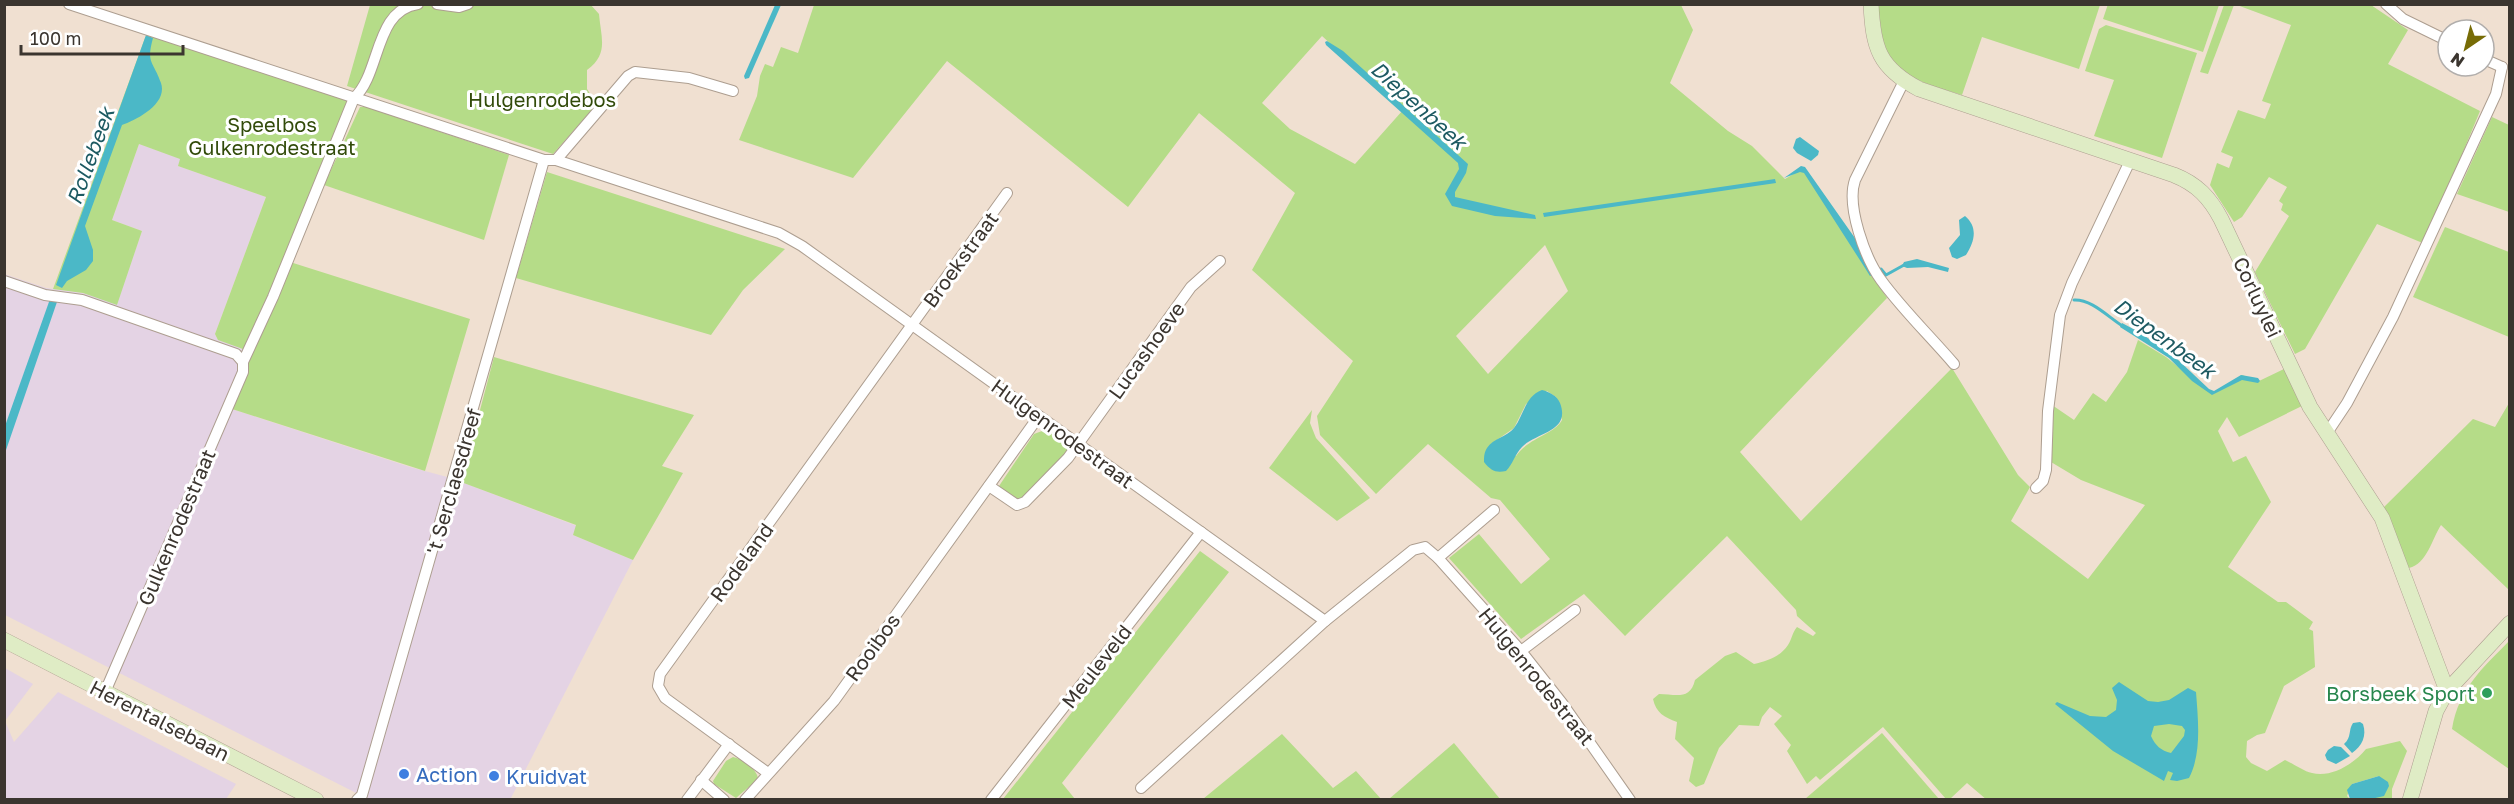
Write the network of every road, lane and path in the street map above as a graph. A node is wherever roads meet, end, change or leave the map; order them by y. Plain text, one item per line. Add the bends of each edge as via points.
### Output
1 (69, 4) edge
2 (418, 4) edge
3 (437, 4) edge
4 (468, 4) edge
5 (1871, 4) edge
6 (2386, 4) edge
7 (2436, 35) edge
8 (2506, 65) edge
9 (1904, 81) junction
10 (733, 91) dead end
11 (354, 98) junction
12 (544, 160) junction
13 (556, 160) junction
14 (2130, 161) junction
15 (1008, 193) dead end
16 (1220, 261) dead end
17 (4, 281) edge
18 (912, 325) junction
19 (243, 362) junction
20 (1954, 364) dead end
21 (1039, 416) junction
22 (2327, 433) junction
23 (1078, 444) junction
24 (989, 486) junction
25 (2036, 488) dead end
26 (1494, 510) dead end
27 (1201, 532) junction
28 (1438, 558) junction
29 (1575, 610) dead end
30 (1325, 621) junction
31 (2510, 623) edge
32 (4, 640) edge
33 (1521, 651) junction
34 (2447, 691) junction
35 (105, 692) junction
36 (729, 744) junction
37 (768, 773) junction
38 (700, 780) junction
39 (1141, 788) dead end
40 (316, 800) edge
41 (357, 800) edge
42 (687, 800) edge
43 (724, 800) edge
44 (745, 800) edge
45 (991, 800) edge
46 (1630, 800) edge
47 (2410, 800) edge

1 - 11 street
2 - 11 street, Gulkenrodestraat via 400,12 387,28 363,90
3 - 4 street
5 - 9 street, Corluylei via 1879,55
6 - 7 street via 2403,19
8 - 22 street via 2412,280
9 - 14 street, Corluylei
9 - 20 street via 1855,180 1852,204 1880,279
10 - 13 street via 689,78 635,72
11 - 12 street
11 - 19 street, Gulkenrodestraat
12 - 13 street
12 - 41 street, 't Serclaesdreef via 417,607 362,795
13 - 18 street, Hulgenrodestraat via 779,234 801,245
14 - 22 street, Corluylei via 2186,180 2197,186 2215,207 2310,407
14 - 25 street via 2060,315 2048,411 2046,471
15 - 18 street, Broekstraat
16 - 23 street, Lucashoeve via 1191,287
17 - 19 street via 122,313 236,354
18 - 21 street, Hulgenrodestraat
18 - 36 street, Rodeland via 660,674 658,686 664,698
19 - 35 street, Gulkenrodestraat via 243,372
21 - 23 street, Hulgenrodestraat
21 - 24 street, Rooibos
22 - 34 street, Corluylei via 2382,518
23 - 24 street via 1021,505
23 - 27 street, Hulgenrodestraat
24 - 37 street, Rooibos via 834,701
26 - 28 street
27 - 30 street, Hulgenrodestraat
27 - 45 street, Meuleveld
28 - 30 street via 1425,547 1413,550
28 - 33 street, Hulgenrodestraat
29 - 33 street
30 - 39 street
31 - 34 street
32 - 35 street, Herentalsebaan
33 - 46 street, Hulgenrodestraat
34 - 47 street via 2436,711
35 - 40 street, Herentalsebaan
36 - 37 street, Rodeland
36 - 38 street
37 - 44 street, Rooibos
38 - 42 street
38 - 43 street

